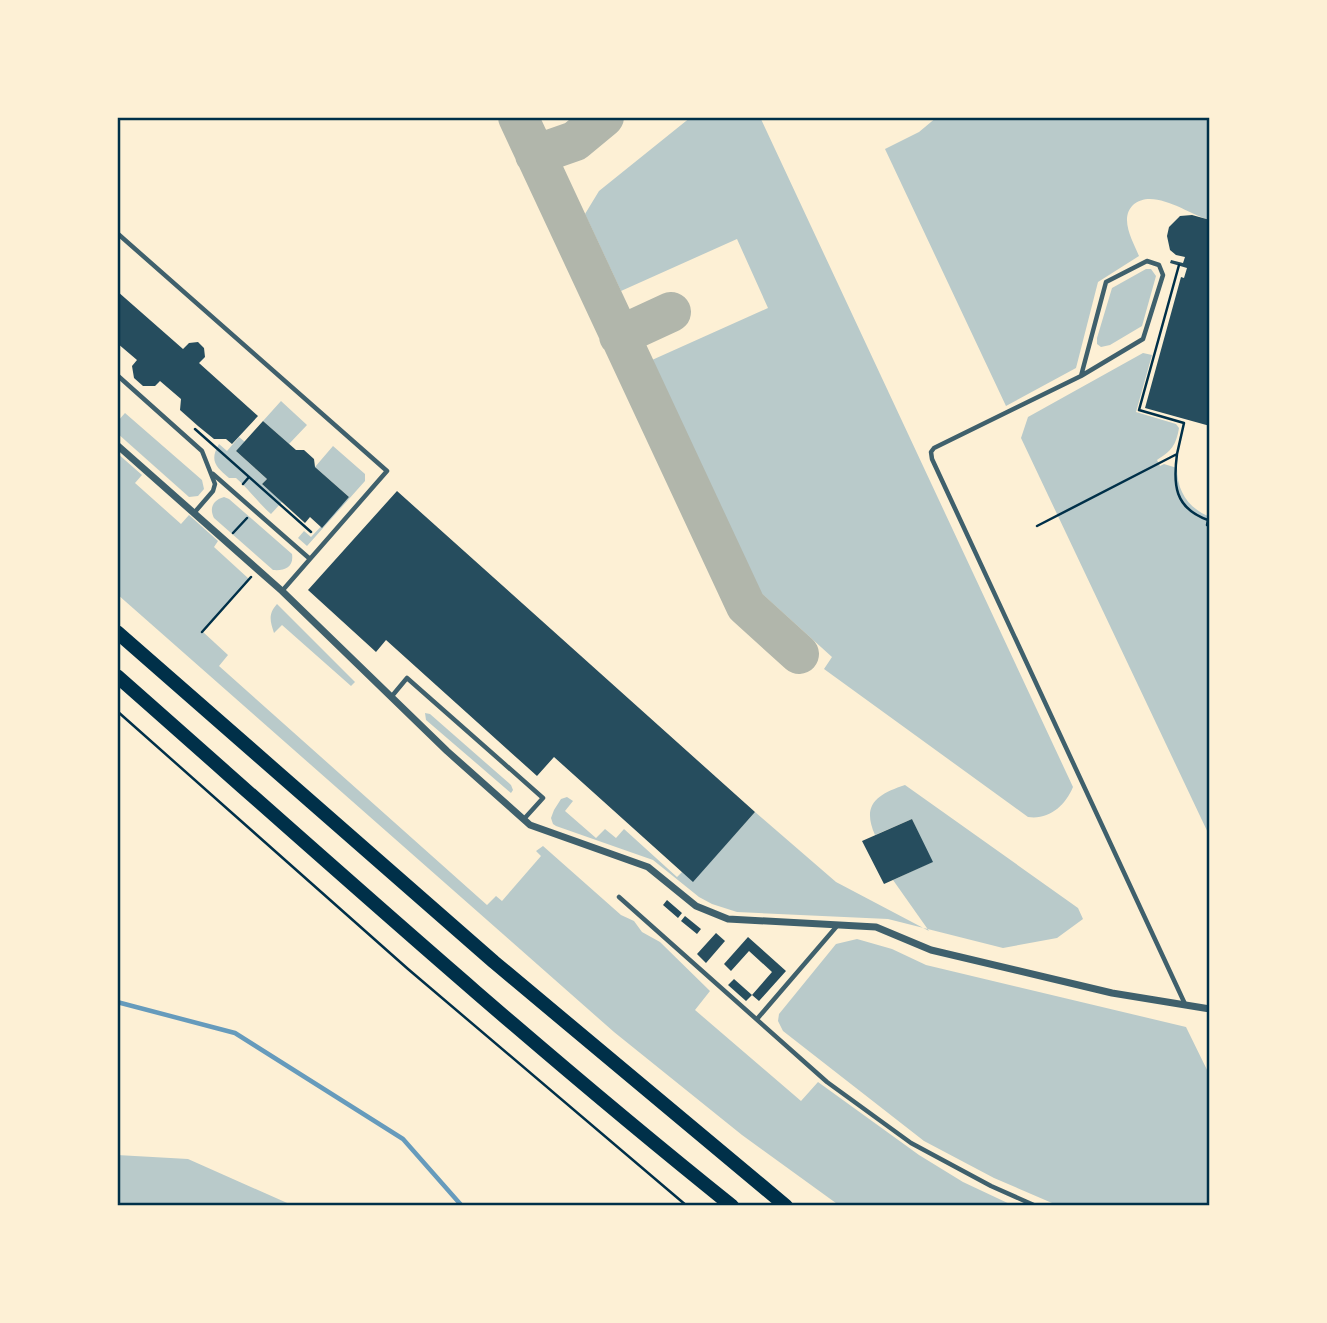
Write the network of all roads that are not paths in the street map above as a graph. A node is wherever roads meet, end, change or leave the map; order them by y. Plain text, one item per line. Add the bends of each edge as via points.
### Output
1 (117, 233) edge
2 (117, 375) edge
3 (1081, 376) junction
4 (117, 445) edge
5 (211, 472) junction
6 (194, 513) junction
7 (310, 559) junction
8 (282, 591) junction
9 (117, 632) edge
10 (117, 676) edge
11 (391, 697) junction
12 (524, 819) junction
13 (619, 897) dead end
14 (838, 925) junction
15 (1186, 1005) junction
16 (1210, 1009) edge
17 (757, 1019) junction
18 (733, 1206) edge
19 (786, 1206) edge
20 (1036, 1206) edge

1 - 7 lane via 387,471
2 - 5 lane via 202,451
3 - 3 lane via 1106,282 1147,261 1159,265 1161,283 1143,339
3 - 15 lane via 934,447 932,459
4 - 6 street
5 - 6 lane via 213,491
5 - 7 lane
6 - 8 street
7 - 8 lane
8 - 11 street
9 - 19 highway via 494,962
10 - 18 highway via 467,985
11 - 12 street
11 - 12 lane via 407,678 543,798
12 - 14 street via 648,867 711,914 745,921
13 - 17 lane
14 - 15 street via 876,927 931,950 1112,993
14 - 17 lane
15 - 16 street
17 - 20 lane via 827,1082 911,1143

